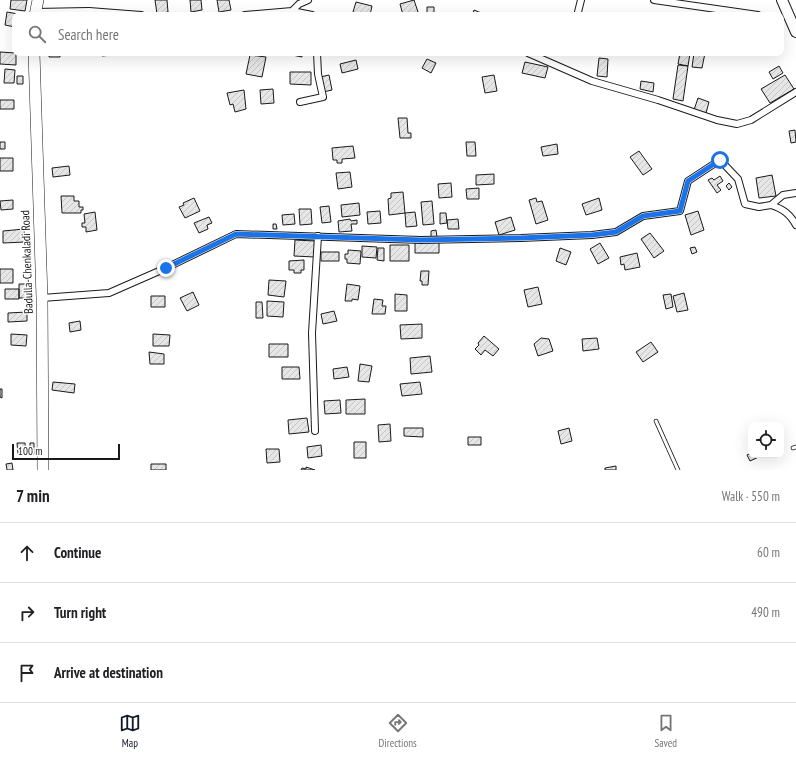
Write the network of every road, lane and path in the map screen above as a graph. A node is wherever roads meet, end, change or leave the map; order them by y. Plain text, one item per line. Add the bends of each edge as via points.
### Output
1 (38, 0) edge
2 (308, 0) edge
3 (581, 0) edge
4 (654, 0) edge
5 (782, 0) edge
6 (292, 11) junction
7 (35, 12) edge
8 (71, 12) edge
9 (102, 12) edge
10 (280, 12) edge
11 (297, 12) edge
12 (578, 12) dead end
13 (737, 12) edge
14 (785, 15) edge
15 (796, 32) edge
16 (34, 56) edge
17 (317, 56) edge
18 (535, 56) edge
19 (796, 92) edge
20 (300, 102) dead end
21 (796, 193) edge
22 (771, 205) junction
23 (796, 225) edge
24 (318, 236) junction
25 (42, 298) junction
26 (656, 421) dead end
27 (315, 431) dead end
28 (43, 470) edge
29 (678, 470) edge

1 - 7 highway
2 - 6 street
3 - 12 street
4 - 13 street
5 - 14 main road
6 - 10 street
6 - 11 street
8 - 9 street
14 - 15 main road
16 - 25 highway, Badulla-Chenkaladi Road
17 - 20 street via 323,97
18 - 19 street via 592,81 737,124 751,120
21 - 22 street via 783,195
22 - 23 street via 788,213
22 - 24 street via 759,208 745,204 738,179 720,160 688,181 680,211 643,216 616,232 521,238 421,240
24 - 25 street via 236,234 109,293
24 - 27 street via 312,334
25 - 28 highway, Badulla-Chenkaladi Road
26 - 29 lane

